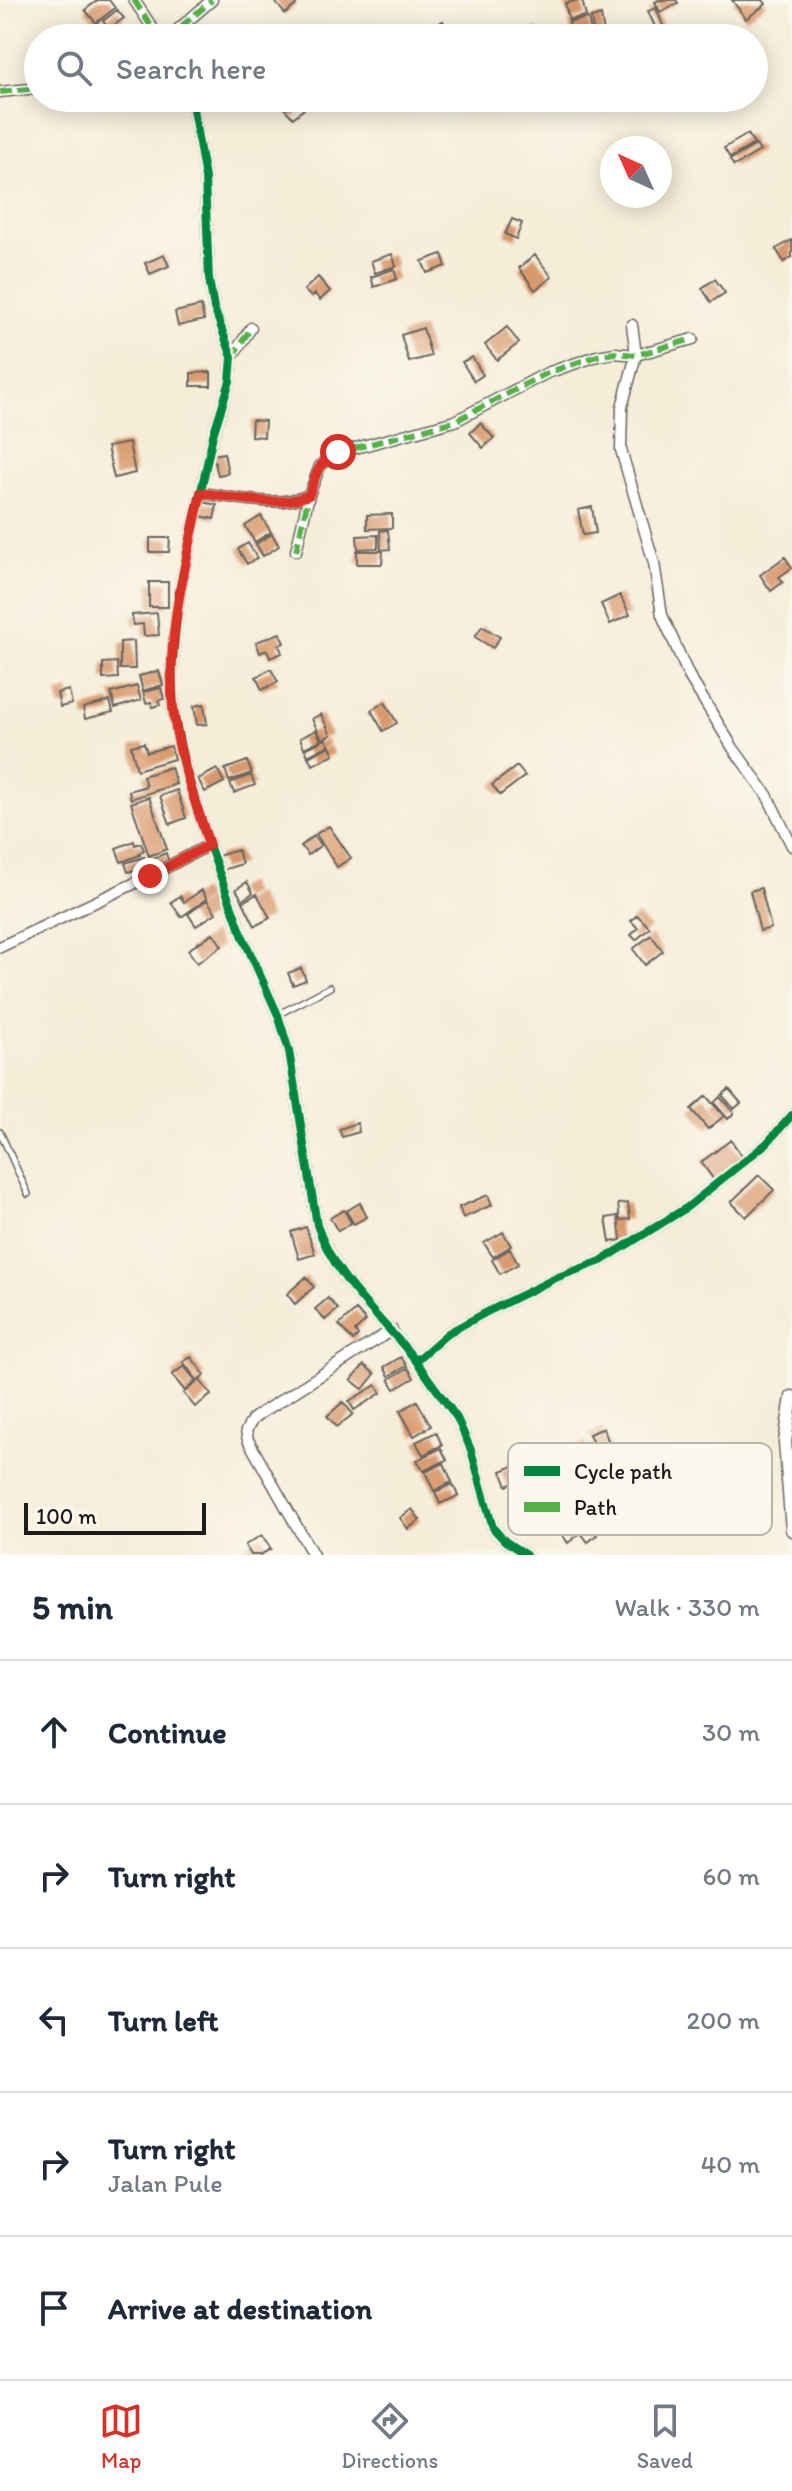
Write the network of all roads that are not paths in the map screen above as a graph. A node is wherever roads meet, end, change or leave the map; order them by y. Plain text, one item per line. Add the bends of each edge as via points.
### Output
1 (134, 0) edge
2 (212, 0) edge
3 (150, 24) edge
4 (178, 24) edge
5 (24, 89) edge
6 (0, 92) edge
7 (194, 112) edge
8 (632, 325) dead end
9 (251, 328) dead end
10 (693, 339) dead end
11 (636, 355) junction
12 (232, 357) junction
13 (201, 493) junction
14 (309, 495) junction
15 (296, 551) dead end
16 (209, 845) junction
17 (792, 846) edge
18 (0, 947) edge
19 (330, 987) dead end
20 (278, 1015) junction
21 (792, 1115) edge
22 (0, 1132) edge
23 (28, 1194) dead end
24 (392, 1330) junction
25 (416, 1361) junction
26 (792, 1397) edge
27 (792, 1530) edge
28 (313, 1555) edge
29 (526, 1555) edge

1 - 3 street
2 - 4 street
5 - 6 street
7 - 12 street via 205,178 209,279
8 - 11 street
9 - 12 street
10 - 11 street
11 - 14 street via 597,356 536,378 455,421 330,455
11 - 17 street via 622,407 621,450 654,563 662,615 689,676 767,795
12 - 13 street
13 - 14 street via 272,502
13 - 16 street via 179,593 172,666 173,709 185,768
14 - 15 street
16 - 18 street
16 - 20 street
19 - 20 lane
20 - 24 street via 321,1237 343,1279
21 - 25 street via 747,1160 679,1212 601,1261 448,1333
22 - 23 lane
24 - 25 street
24 - 28 street via 261,1413 246,1431
25 - 29 street via 457,1418 493,1528
26 - 27 street via 785,1442

